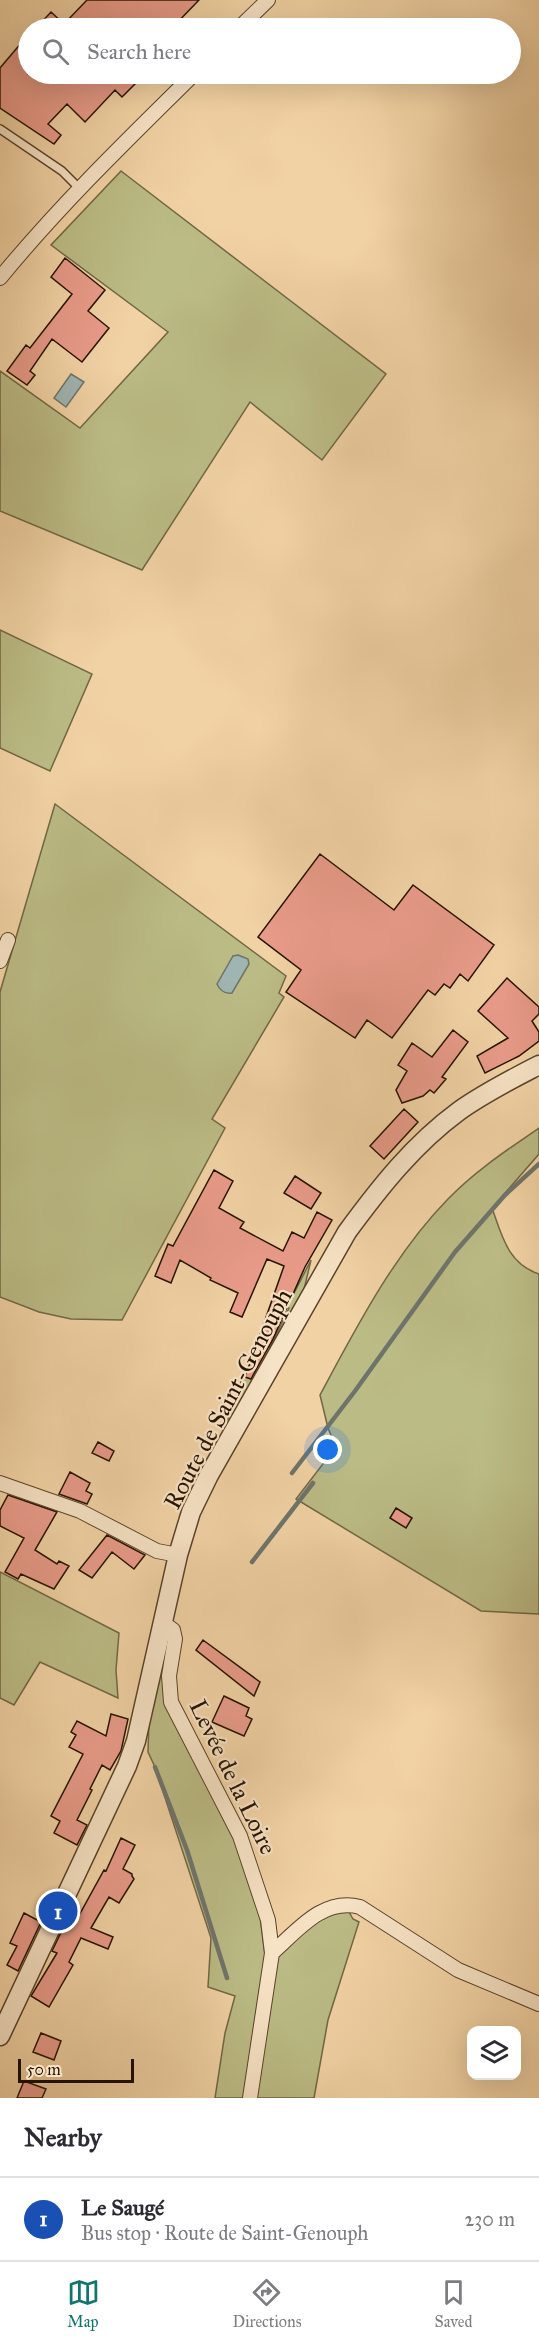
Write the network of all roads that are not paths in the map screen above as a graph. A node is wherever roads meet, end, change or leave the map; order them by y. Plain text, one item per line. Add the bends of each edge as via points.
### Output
1 (268, 0) edge
2 (249, 18) edge
3 (184, 84) edge
4 (0, 129) edge
5 (79, 188) junction
6 (0, 278) edge
7 (8, 940) dead end
8 (0, 961) edge
9 (539, 1065) edge
10 (0, 1483) edge
11 (178, 1555) junction
12 (162, 1622) junction
13 (272, 1953) junction
14 (539, 2004) edge
15 (0, 2036) edge
16 (250, 2098) edge

1 - 2 street
3 - 5 street
4 - 5 lane via 62,171
5 - 6 street
7 - 8 street
9 - 11 street, Route de Saint-Genouph via 458,1112 414,1150 373,1196 348,1232 209,1475 191,1512
10 - 11 street via 80,1511 157,1551
11 - 12 street, Route de Saint-Genouph
12 - 13 street, Levée de la Loire via 173,1630 175,1639 169,1676 171,1702 240,1836 268,1920
12 - 15 street, Route de Saint-Genouph via 127,1766
13 - 14 street via 324,1910 339,1904 350,1905 360,1907 458,1970
13 - 16 street, Levée de la Loire

